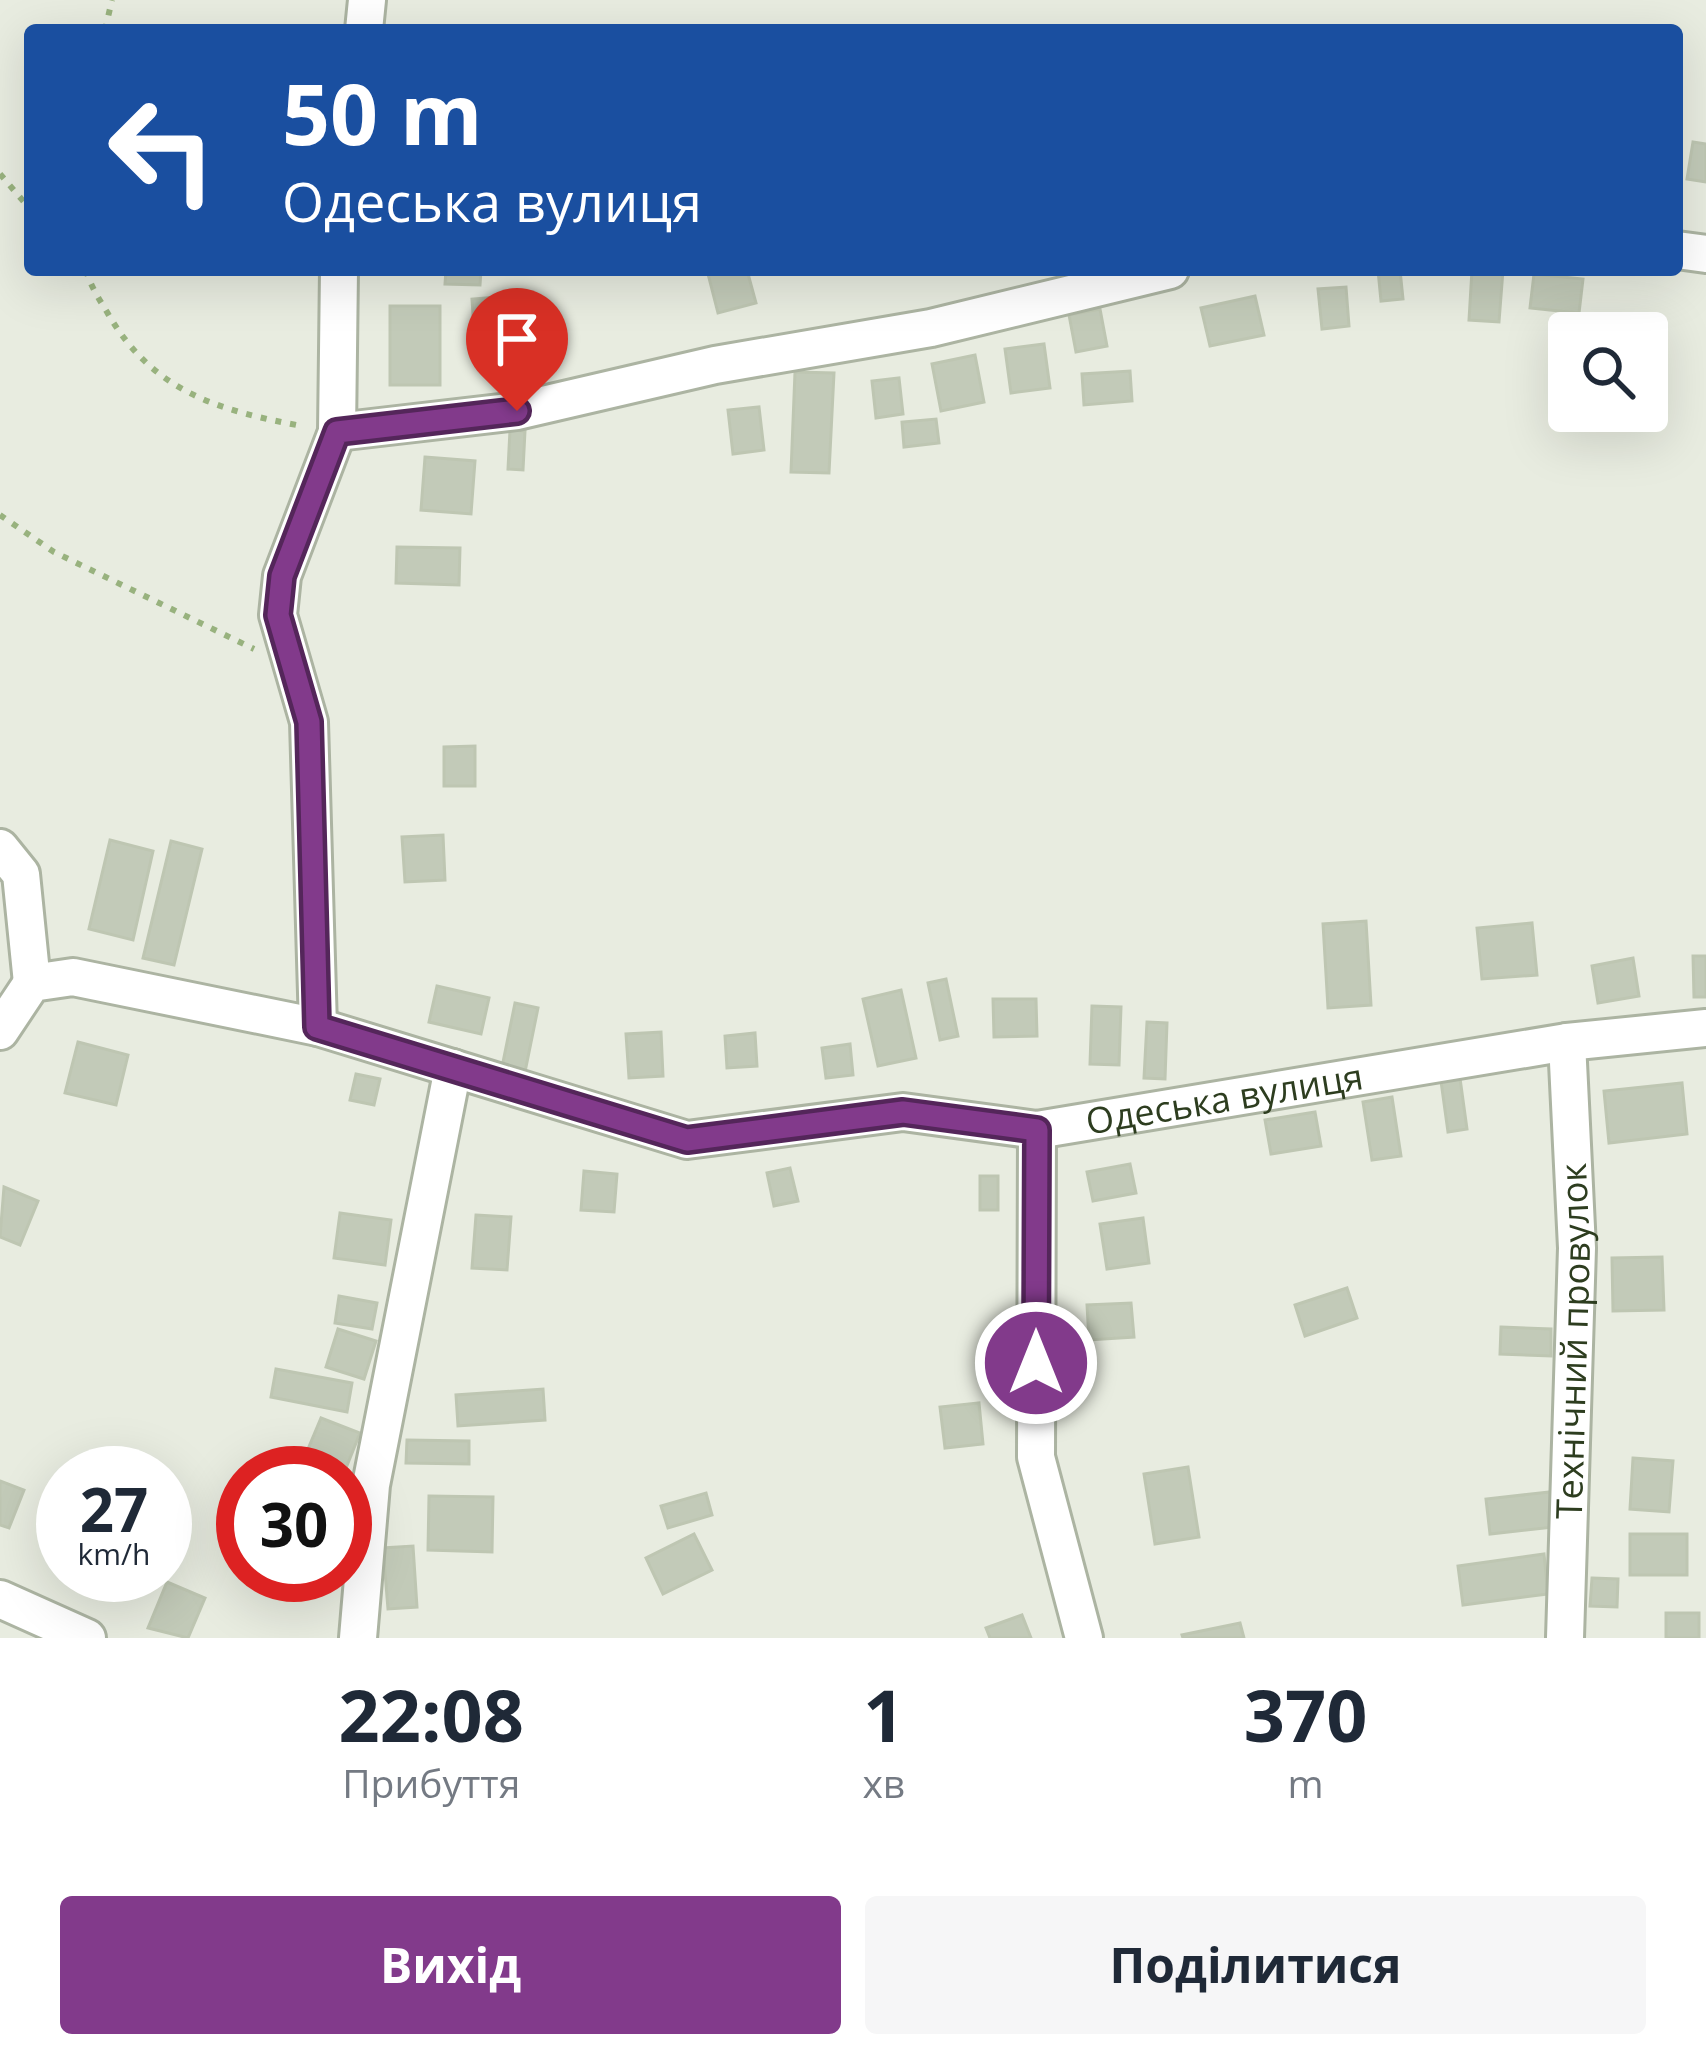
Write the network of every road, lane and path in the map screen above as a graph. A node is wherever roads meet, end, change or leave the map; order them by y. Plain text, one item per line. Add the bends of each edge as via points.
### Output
1 (0, 174) edge
2 (24, 202) edge
3 (87, 276) edge
4 (339, 276) edge
5 (1145, 276) edge
6 (337, 432) junction
7 (0, 515) edge
8 (290, 666) junction
9 (0, 848) edge
10 (32, 982) junction
11 (317, 1027) junction
12 (1706, 1028) edge
13 (0, 1031) edge
14 (1567, 1042) junction
15 (454, 1068) junction
16 (1037, 1130) junction
17 (0, 1599) edge
18 (86, 1638) edge
19 (358, 1638) edge
20 (1084, 1638) edge
21 (1565, 1638) edge

1 - 2 path
3 - 6 path via 129,351 161,380 232,409
4 - 6 street
5 - 6 street via 517,411
6 - 8 street via 282,576 278,615
7 - 8 path via 54,552
8 - 11 street via 309,722
9 - 10 street via 22,874
10 - 11 street, Одеська вулиця via 73,977
10 - 13 street
11 - 15 street, Одеська вулиця
12 - 14 street, Одеська вулиця
14 - 16 street, Одеська вулиця
14 - 21 street, Технічний провулок via 1577,1248
15 - 16 street, Одеська вулиця via 687,1140 903,1112
15 - 19 street via 371,1485
16 - 20 street via 1036,1457
17 - 18 street

